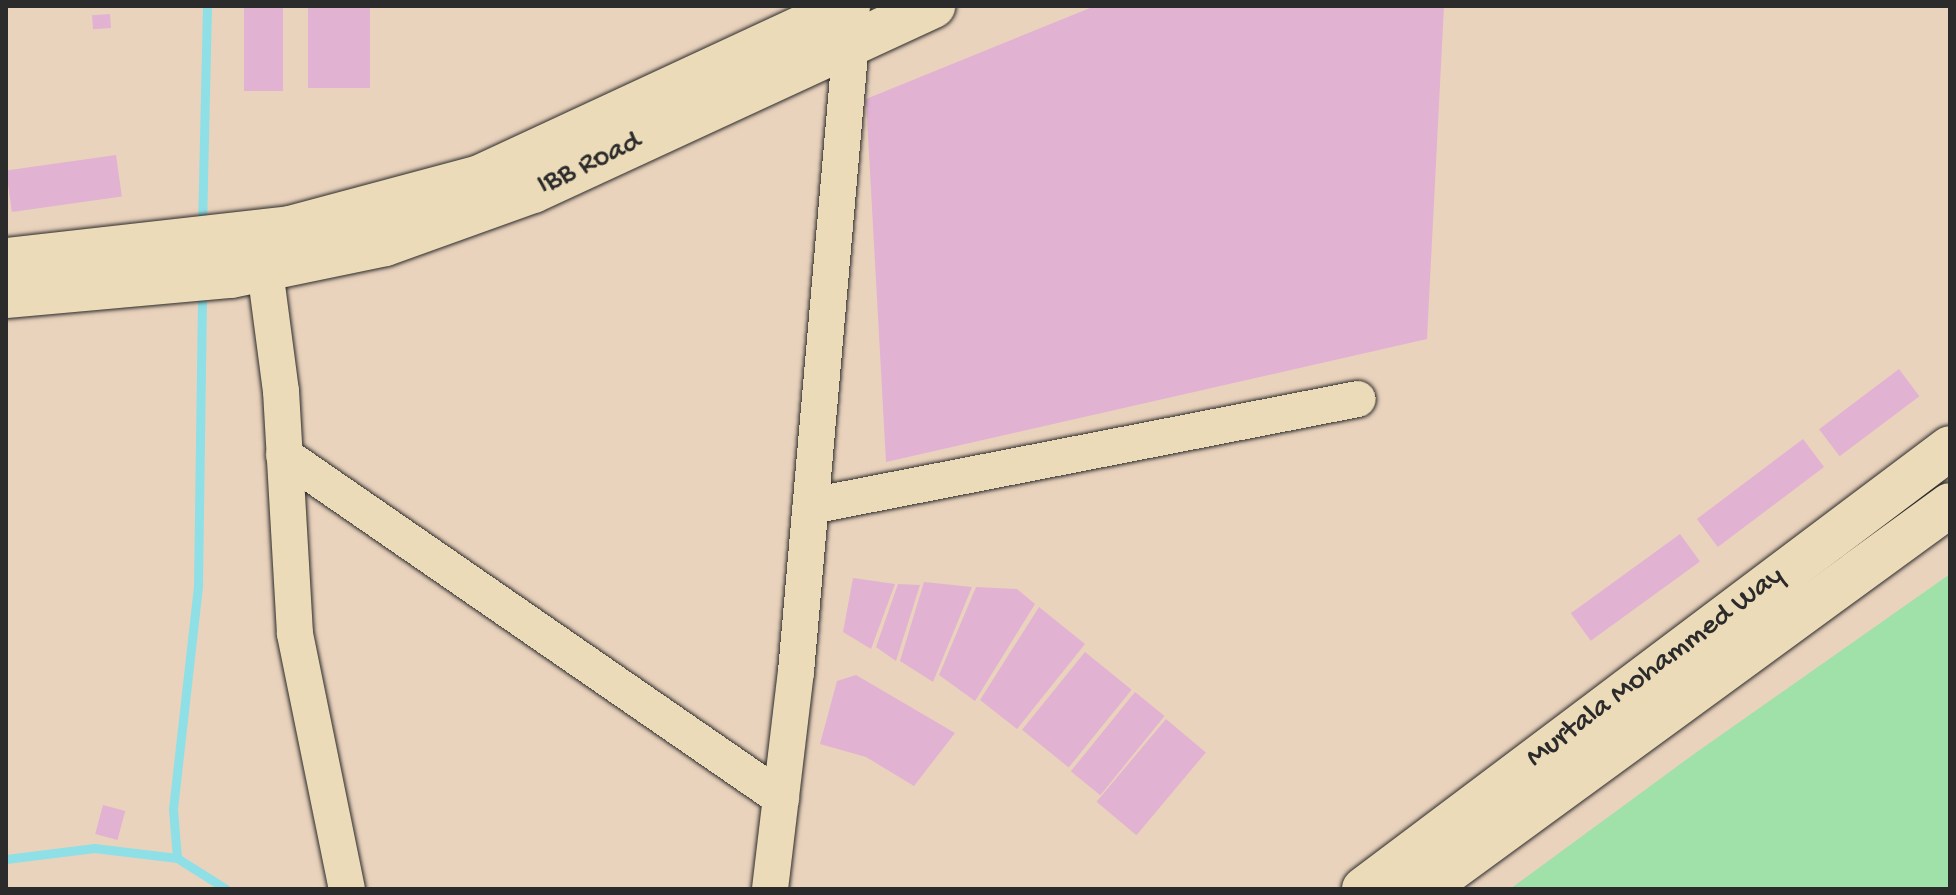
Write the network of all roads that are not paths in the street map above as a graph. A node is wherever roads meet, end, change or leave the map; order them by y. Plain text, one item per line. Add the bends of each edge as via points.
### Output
1 (933, 6) edge
2 (851, 18) edge
3 (6, 260) edge
4 (242, 261) junction
5 (130, 267) junction
6 (6, 296) edge
7 (1358, 399) dead end
8 (1950, 448) edge
9 (284, 455) junction
10 (1950, 505) edge
11 (811, 506) junction
12 (1576, 726) junction
13 (1602, 761) junction
14 (781, 798) junction
15 (347, 889) edge
16 (770, 889) edge
17 (1364, 889) edge
18 (1424, 889) edge

1 - 2 main road, IBB Road
2 - 4 main road, IBB Road via 480,177 356,214
2 - 11 street
3 - 5 main road
4 - 5 main road, IBB Road
4 - 9 street
5 - 6 main road
7 - 11 street
8 - 12 main road, Murtala Mohammed Way
9 - 14 street
9 - 15 street via 295,634
10 - 13 main road, Murtala Mohammed Way
11 - 14 street
12 - 13 main road
12 - 17 main road, Murtala Mohammed Way
13 - 18 main road, Murtala Mohammed Way
14 - 16 street

